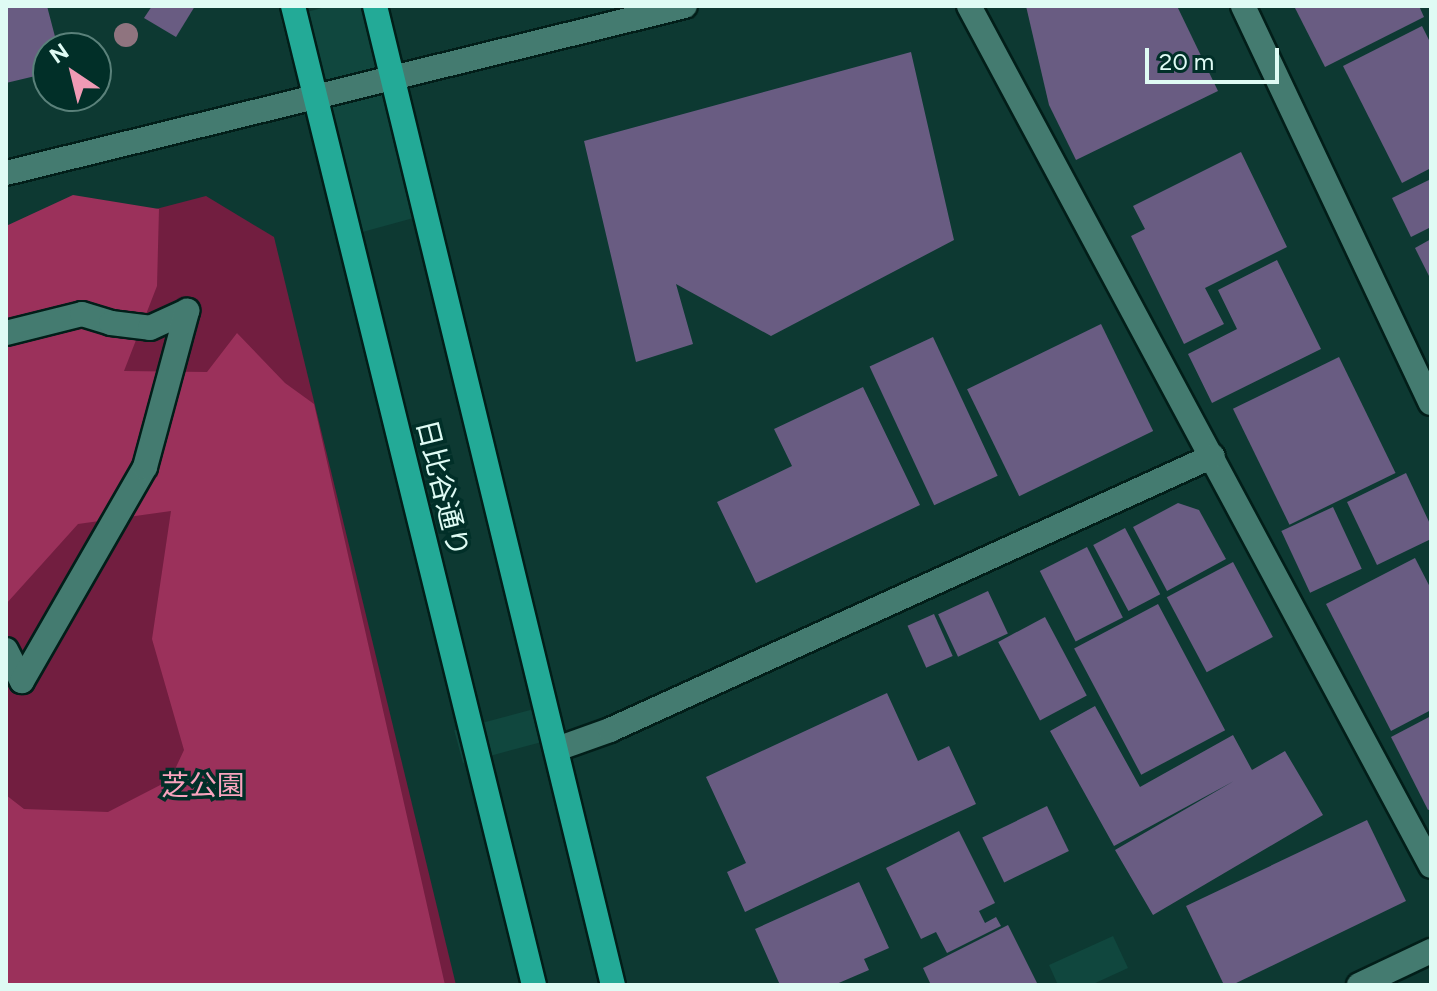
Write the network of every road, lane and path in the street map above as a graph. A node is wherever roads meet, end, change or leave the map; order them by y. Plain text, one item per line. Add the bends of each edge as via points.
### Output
1 (293, 6) edge
2 (375, 6) edge
3 (685, 6) edge
4 (969, 6) edge
5 (1243, 6) edge
6 (393, 80) junction
7 (316, 99) junction
8 (6, 173) edge
9 (6, 333) edge
10 (1431, 403) edge
11 (1213, 456) junction
12 (6, 650) edge
13 (557, 749) junction
14 (1431, 866) edge
15 (1431, 951) edge
16 (534, 985) edge
17 (613, 985) edge
18 (1359, 985) edge

1 - 7 main road, 日比谷通り
2 - 6 main road, 日比谷通り
3 - 6 street
4 - 11 street
5 - 10 street
6 - 7 street
6 - 13 main road, 日比谷通り
7 - 8 street
7 - 16 main road, 日比谷通り
9 - 12 street via 82,314 150,328 187,311 145,467 22,681
11 - 13 street via 610,730
11 - 14 street
13 - 17 main road, 日比谷通り
15 - 18 street

